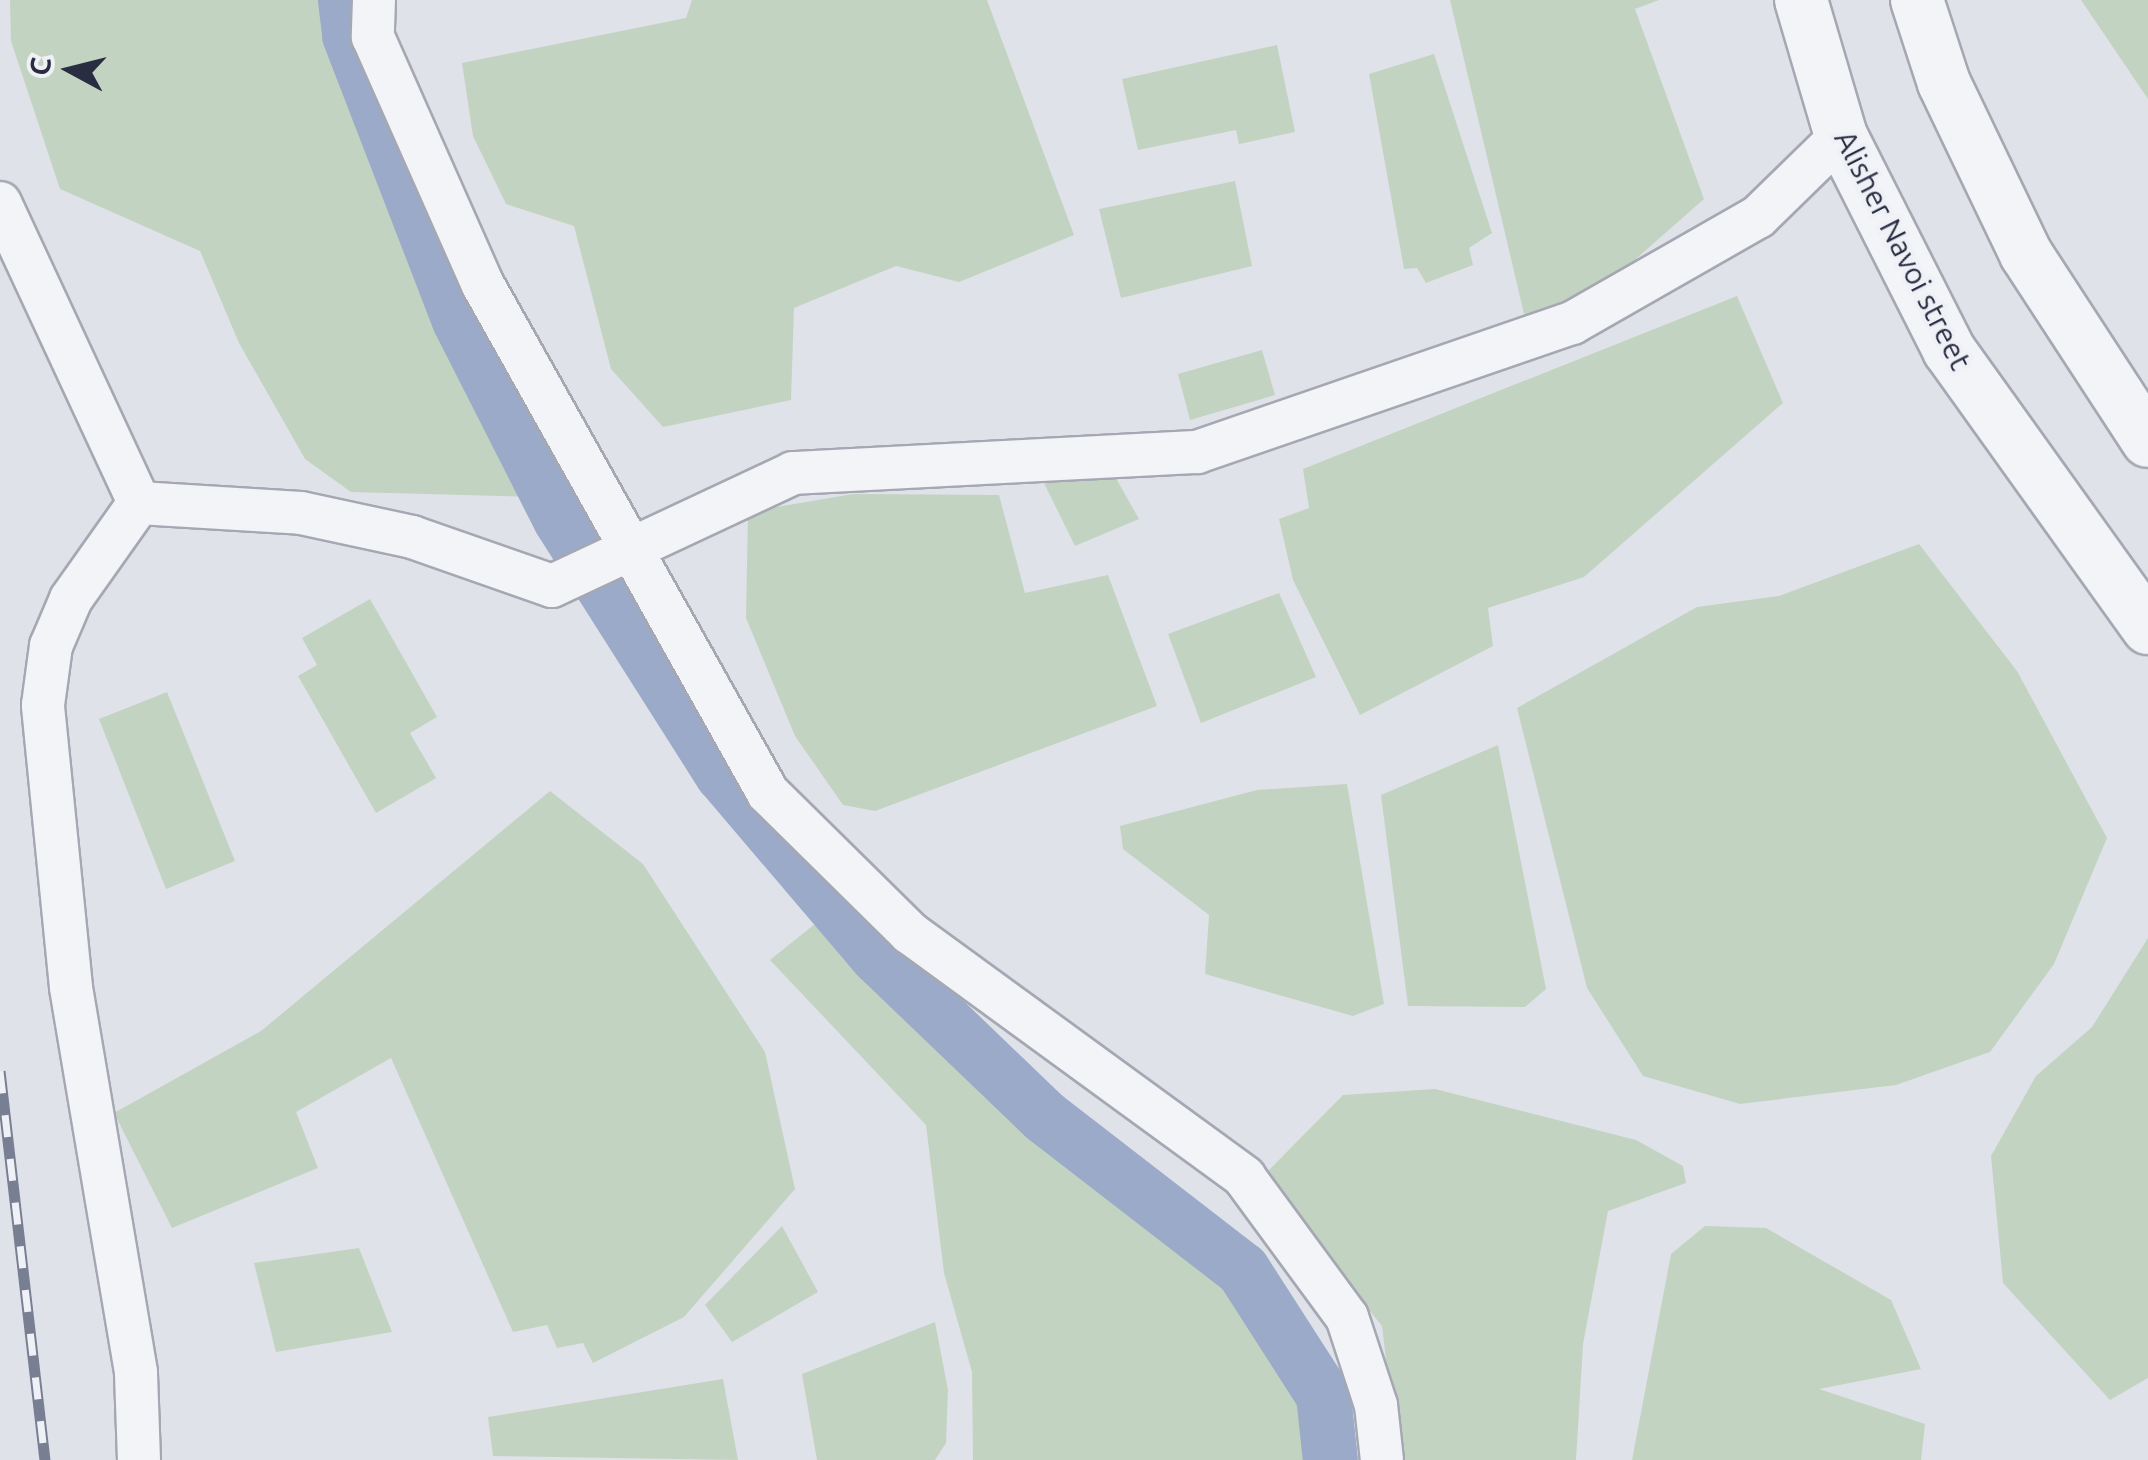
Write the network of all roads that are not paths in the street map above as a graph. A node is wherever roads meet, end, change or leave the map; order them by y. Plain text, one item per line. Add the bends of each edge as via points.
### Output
1 (374, 0) edge
2 (1801, 0) edge
3 (1916, 0) edge
4 (1841, 136) junction
5 (0, 203) edge
6 (2148, 441) edge
7 (140, 503) junction
8 (636, 546) junction
9 (2148, 628) edge
10 (139, 1460) edge
11 (1382, 1460) edge

1 - 8 street via 373,38 483,284
2 - 4 street, Alisher Navoi street
3 - 6 street via 1944,83 2026,254
4 - 8 street via 1758,217 1572,322 1216,445 793,473
4 - 9 street, Alisher Navoi street via 1949,350
5 - 7 street
7 - 8 street via 301,513 412,537 552,586
7 - 10 street via 72,599 51,646 43,705 70,987 136,1372
8 - 11 street via 717,716 768,794 910,933 1197,1138 1290,1232 1346,1317 1376,1405

